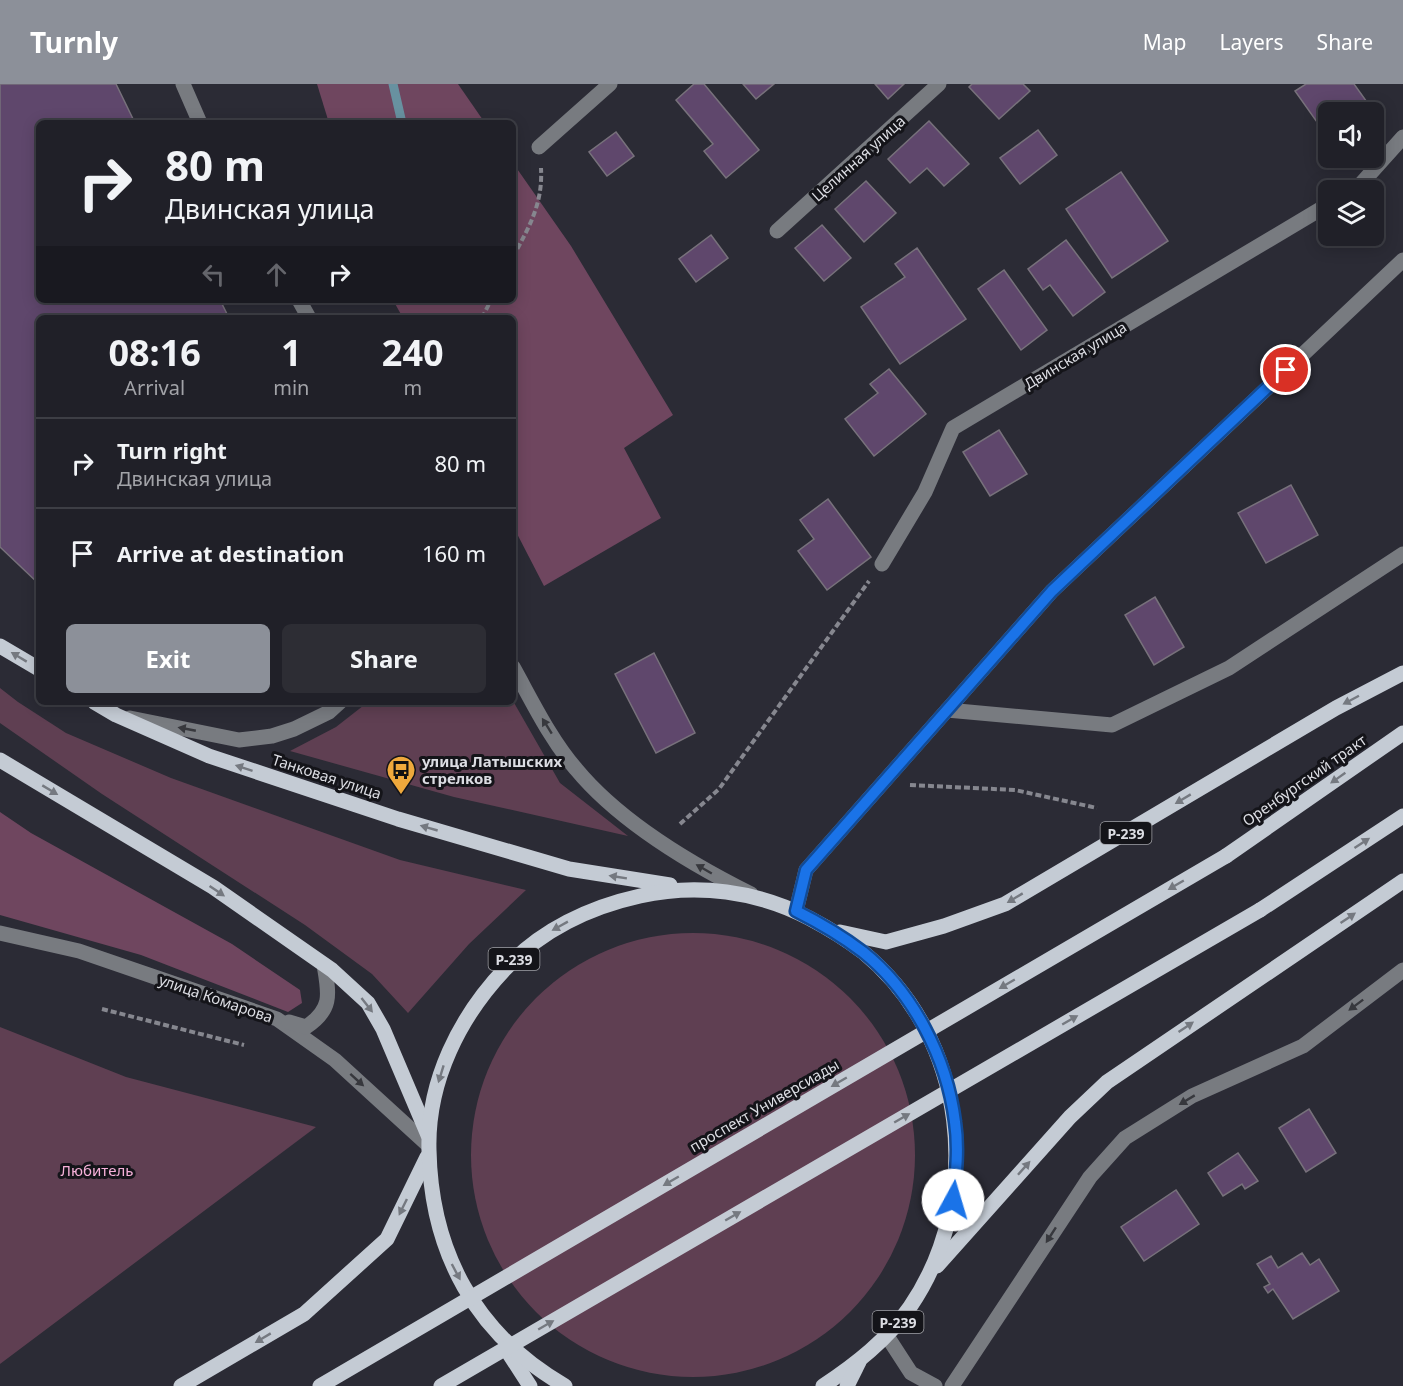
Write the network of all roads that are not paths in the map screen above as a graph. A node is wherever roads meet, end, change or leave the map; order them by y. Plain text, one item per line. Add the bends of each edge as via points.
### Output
1 (183, 84) edge
2 (610, 84) edge
3 (939, 84) edge
4 (199, 120) edge
5 (1403, 137) edge
6 (539, 147) road end
7 (1364, 180) edge
8 (1318, 211) edge
9 (777, 231) dead end
10 (1403, 260) edge
11 (1403, 554) edge
12 (882, 564) road end
13 (0, 646) edge
14 (36, 667) edge
15 (516, 672) edge
16 (1403, 673) edge
17 (99, 705) edge
18 (337, 705) edge
19 (946, 710) junction
20 (116, 715) junction
21 (1403, 733) edge
22 (0, 759) edge
23 (1403, 816) edge
24 (1226, 856) joint
25 (1403, 881) edge
26 (696, 890) junction
27 (756, 897) junction
28 (796, 911) junction
29 (832, 930) junction
30 (0, 933) edge
31 (324, 965) junction
32 (1403, 970) edge
33 (277, 1019) junction
34 (428, 1145) junction
35 (929, 1275) junction
36 (473, 1302) junction
37 (887, 1336) junction
38 (859, 1362) junction
39 (182, 1386) edge
40 (320, 1386) edge
41 (441, 1386) edge
42 (530, 1386) edge
43 (565, 1386) edge
44 (823, 1386) edge
45 (847, 1386) edge
46 (935, 1386) edge
47 (952, 1386) edge

1 - 4 street
2 - 6 street
3 - 9 street, Целинная улица
5 - 7 street
8 - 12 street, Двинская улица via 953,428 925,492
10 - 19 street via 1052,591
11 - 19 street via 1229,668 1112,725
14 -> 13 main road
27 -> 15 street via 685,858 594,789 563,751
16 -> 29 main road, Р-239 via 1336,708 1005,904 886,942
17 - 20 main road, Танковая улица
18 -> 20 street via 294,729 239,740
19 - 28 street via 806,870
26 -> 20 main road, Танковая улица via 569,869 398,819 209,756
21 -> 24 main road, Оренбургский тракт
22 -> 31 main road via 213,887
41 -> 23 main road, bridge via 1260,910
24 -> 40 main road, проспект Универсиады, bridge
35 -> 25 main road, Р-239 via 1070,1117 1107,1082
26 - 27 main road, Р-239
26 -> 34 main road, Р-239 via 657,892 608,904 545,934 514,959 486,988 446,1057 434,1096
27 - 28 main road, Р-239
28 - 29 main road, Р-239
29 - 35 main road, Р-239 via 864,953 916,1012 948,1084 957,1161 949,1219
30 - 33 street, улица Комарова via 79,951
31 - 33 street via 328,1000 322,1013 306,1027
31 -> 34 main road via 368,1003 383,1029
32 -> 47 street via 1303,1046 1192,1096 1125,1138 1090,1177
33 -> 34 street, улица Комарова via 335,1060
34 -> 36 main road, Р-239 via 437,1222 452,1264
34 -> 39 main road via 387,1239 304,1314
35 - 37 main road, Р-239
36 - 42 main road, Р-239
36 - 43 main road, Р-239 via 505,1341
37 - 38 main road, Р-239
37 - 46 street via 911,1373
38 - 44 main road, Р-239
38 - 45 main road, Р-239

